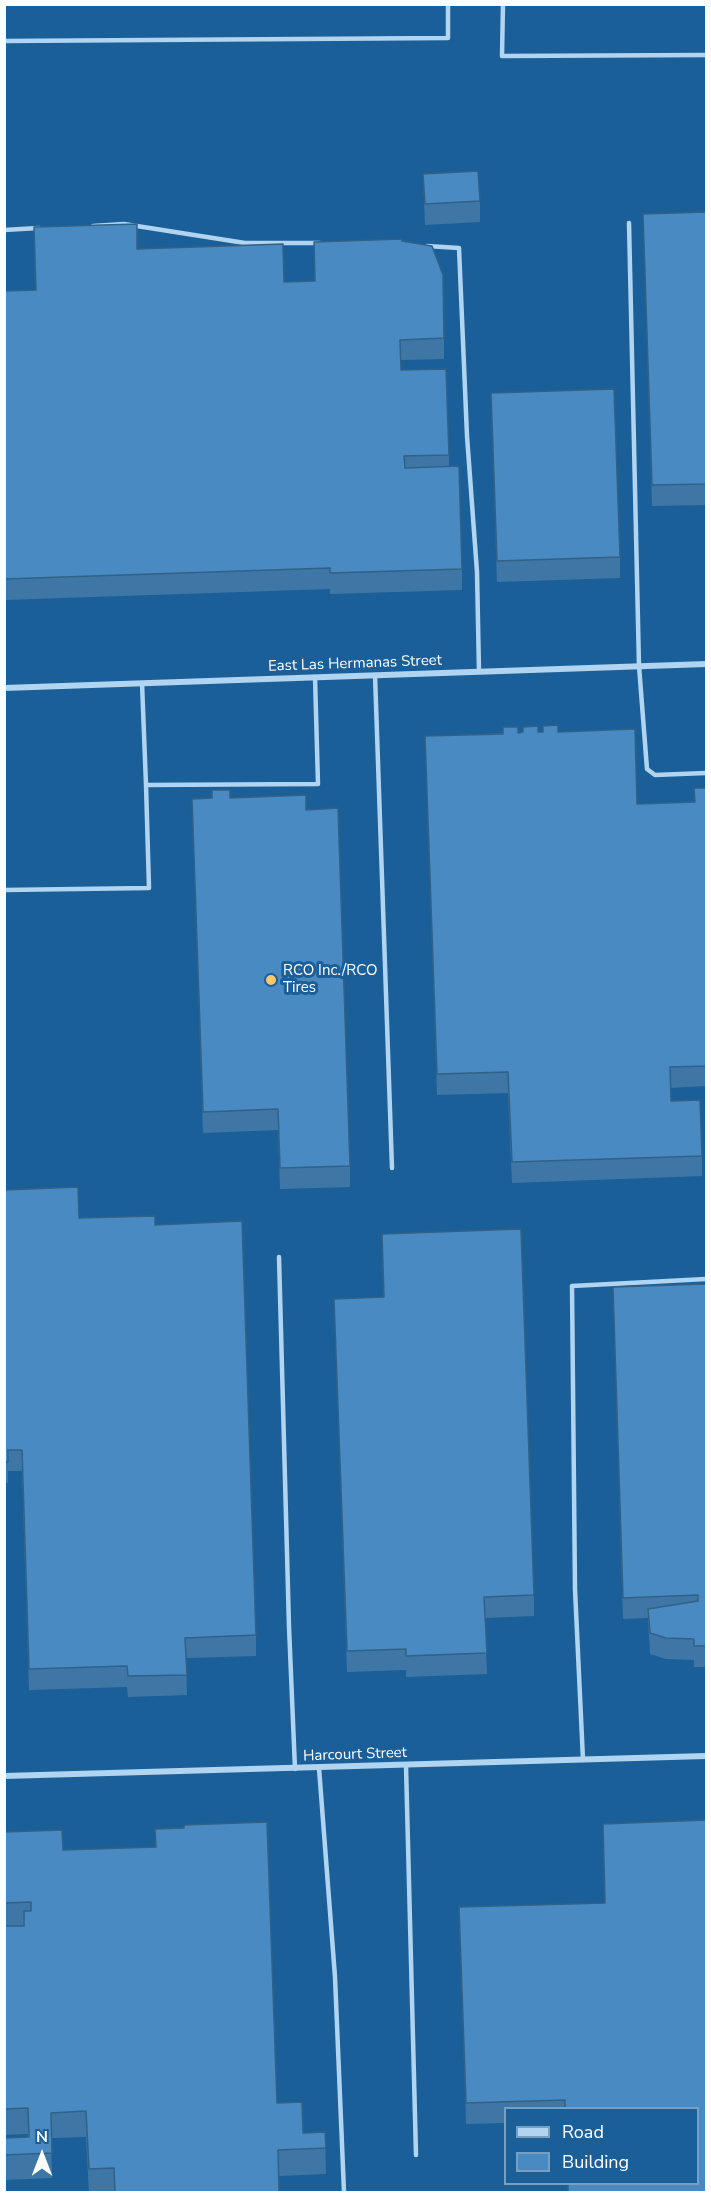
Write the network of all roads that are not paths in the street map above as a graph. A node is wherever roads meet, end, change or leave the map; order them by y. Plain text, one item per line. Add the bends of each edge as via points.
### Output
1 (448, 4) edge
2 (502, 4) edge
3 (4, 41) edge
4 (706, 55) edge
5 (629, 223) dead end
6 (88, 226) edge
7 (40, 228) edge
8 (4, 230) edge
9 (328, 243) edge
10 (423, 246) edge
11 (706, 664) edge
12 (639, 666) junction
13 (479, 671) junction
14 (375, 675) junction
15 (315, 677) junction
16 (142, 683) junction
17 (4, 687) edge
18 (706, 773) edge
19 (146, 785) junction
20 (4, 890) edge
21 (393, 1168) dead end
22 (279, 1257) dead end
23 (706, 1279) edge
24 (706, 1756) edge
25 (583, 1760) junction
26 (406, 1766) junction
27 (319, 1768) junction
28 (295, 1769) junction
29 (4, 1776) edge
30 (416, 2155) dead end
31 (344, 2193) edge

1 - 3 lane via 448,38
2 - 4 lane via 502,56
5 - 12 lane
6 - 9 lane via 124,224 245,243
7 - 8 lane
10 - 13 lane via 459,248
11 - 12 street, East Las Hermanas Street
12 - 13 street, East Las Hermanas Street
12 - 18 lane via 647,769 655,775
13 - 14 street, East Las Hermanas Street
14 - 15 street, East Las Hermanas Street
14 - 21 lane
15 - 16 street, East Las Hermanas Street
15 - 19 lane via 318,784
16 - 17 street, East Las Hermanas Street
16 - 19 lane
19 - 20 lane via 149,888
22 - 28 lane
23 - 25 lane via 572,1286 575,1589
24 - 25 street, Harcourt Street
25 - 26 street, Harcourt Street
26 - 27 street, Harcourt Street
26 - 30 lane
27 - 28 street, Harcourt Street
27 - 31 lane
28 - 29 street, Harcourt Street

